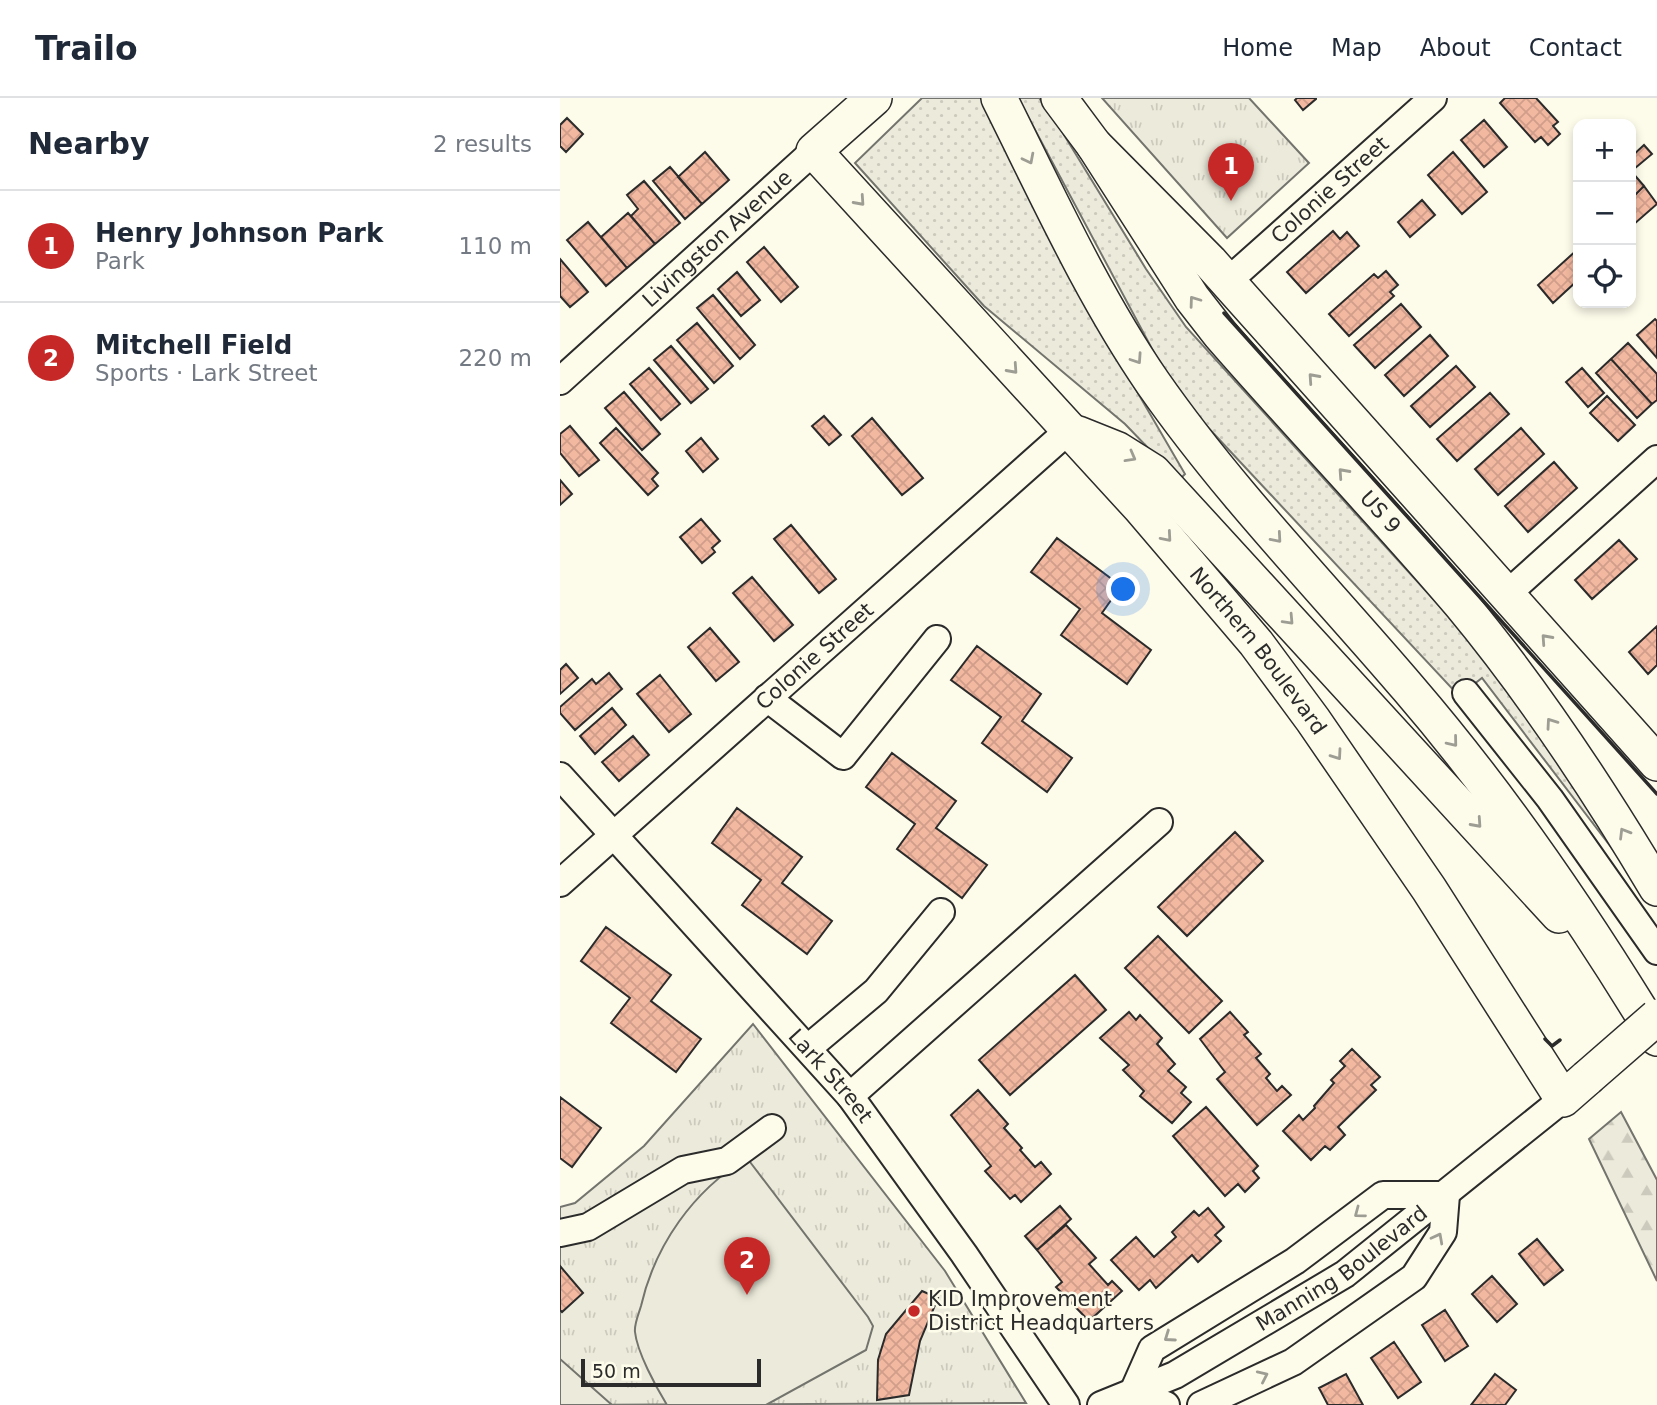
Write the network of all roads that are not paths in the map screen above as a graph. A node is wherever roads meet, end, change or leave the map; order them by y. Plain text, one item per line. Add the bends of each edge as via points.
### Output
1 (874, 98) edge
2 (999, 98) edge
3 (1059, 98) edge
4 (1433, 98) edge
5 (1094, 145) junction
6 (814, 151) junction
7 (1227, 282) junction
8 (560, 381) edge
9 (1069, 430) junction
10 (1657, 459) edge
11 (1506, 595) junction
12 (937, 639) dead end
13 (1466, 693) dead end
14 (767, 698) junction
15 (1657, 762) edge
16 (560, 776) edge
17 (1158, 822) dead end
18 (613, 836) junction
19 (560, 883) edge
20 (1657, 888) edge
21 (941, 912) dead end
22 (1657, 951) edge
23 (1622, 979) junction
24 (1657, 1017) edge
25 (1657, 1038) edge
26 (808, 1048) junction
27 (1575, 1088) junction
28 (850, 1096) junction
29 (772, 1128) dead end
30 (1446, 1195) junction
31 (560, 1233) edge
32 (1133, 1392) junction
33 (1066, 1405) edge
34 (1101, 1405) edge
35 (1166, 1405) edge
36 (1201, 1405) edge

1 - 6 main road, Livingston Avenue
2 -> 23 main road via 1128,345 1205,455 1456,746
3 - 5 main road, US 9
4 - 7 street, Colonie Street
5 - 7 main road
20 -> 5 main road, US 9 / US 9 via 1528,690 1461,604 1213,326
6 - 8 street, Livingston Avenue
6 -> 9 main road, Northern Boulevard
11 -> 7 main road
9 - 14 street, Colonie Street
9 -> 23 main road via 1118,450 1153,472 1475,820 1523,878
9 -> 27 main road, Northern Boulevard via 1203,579 1313,720 1429,889
10 - 11 street
15 -> 11 main road
12 - 14 street via 843,756
13 - 22 street via 1550,799
14 - 18 street, Colonie Street
16 - 18 street, Lark Street
17 - 28 street
18 - 19 street, Colonie Street
18 - 26 street, Lark Street
21 - 26 street via 876,991
23 - 25 main road
24 - 27 main road, bridge
26 - 28 street, Lark Street
27 - 30 street, Manning Boulevard
28 - 33 street, Lark Street
29 - 31 street via 727,1161 683,1170 588,1227
30 - 32 street, Manning Boulevard via 1345,1274 1175,1375
30 -> 32 street via 1382,1195 1295,1261 1152,1349
36 -> 30 street via 1293,1362 1414,1277 1443,1232
32 - 34 street, Manning Boulevard
32 - 35 street

